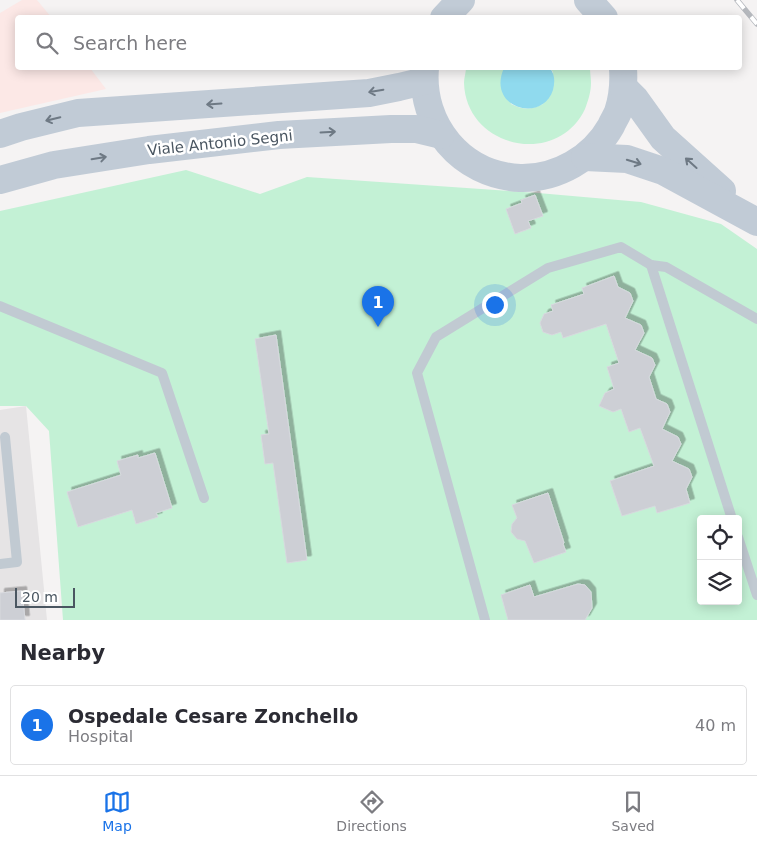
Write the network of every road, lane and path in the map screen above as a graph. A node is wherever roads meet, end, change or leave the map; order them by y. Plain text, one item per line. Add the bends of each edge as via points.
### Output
1 (461, 0) edge
2 (588, 0) edge
3 (447, 15) edge
4 (601, 15) edge
5 (424, 74) edge
6 (624, 78) edge
7 (0, 134) edge
8 (441, 135) junction
9 (585, 157) junction
10 (0, 180) edge
11 (755, 221) edge
12 (651, 265) junction
13 (0, 306) edge
14 (757, 320) edge
15 (5, 437) dead end
16 (204, 498) dead end
17 (731, 515) edge
18 (742, 549) edge
19 (0, 564) edge
20 (757, 595) edge
21 (484, 620) edge

1 - 3 main road
2 - 4 main road
5 -> 7 main road via 399,87 368,93 78,113
5 - 8 main road via 426,100
6 - 9 main road via 618,114 604,137
11 -> 6 main road via 663,138 635,100
8 - 9 main road via 476,166 520,178 543,176 565,169
10 -> 8 main road, Viale Antonio Segni via 54,165 279,135 416,128
9 -> 11 main road via 627,159 663,172
12 - 14 lane via 666,267
12 - 17 lane
12 - 21 lane via 622,247 548,268 436,337 417,373
13 - 16 lane via 162,373
15 - 19 lane via 17,562
18 - 20 lane

